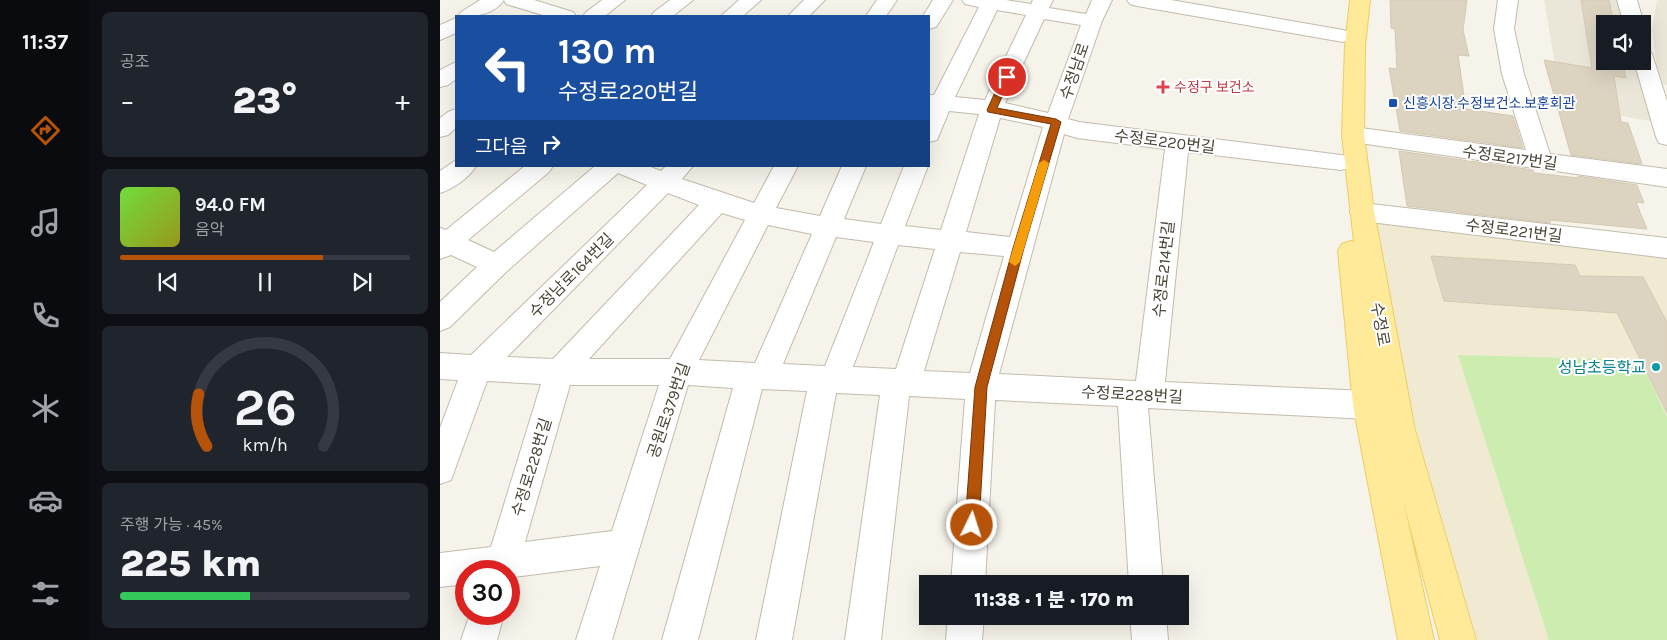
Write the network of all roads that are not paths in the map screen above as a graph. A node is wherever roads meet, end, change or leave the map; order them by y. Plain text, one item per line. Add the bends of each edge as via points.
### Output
1 (494, 0) edge
2 (513, 0) edge
3 (615, 0) edge
4 (683, 0) edge
5 (751, 0) edge
6 (815, 0) edge
7 (887, 0) edge
8 (942, 0) edge
9 (1137, 0) edge
10 (1348, 0) edge
11 (1360, 0) edge
12 (1508, 0) edge
13 (1627, 0) edge
14 (985, 1) edge
15 (1159, 2) edge
16 (1040, 6) edge
17 (539, 8) edge
18 (1097, 11) edge
19 (470, 15) edge
20 (563, 15) edge
21 (594, 15) edge
22 (662, 15) edge
23 (732, 15) edge
24 (799, 15) edge
25 (877, 15) edge
26 (1631, 15) edge
27 (930, 21) edge
28 (455, 25) edge
29 (440, 34) edge
30 (1343, 36) junction
31 (455, 70) edge
32 (1650, 70) edge
33 (440, 80) edge
34 (1659, 87) edge
35 (935, 102) edge
36 (992, 110) junction
37 (455, 118) edge
38 (1056, 122) junction
39 (440, 129) edge
40 (930, 129) edge
41 (1353, 135) junction
42 (1667, 137) edge
43 (1177, 142) junction
44 (1541, 161) junction
45 (1341, 162) junction
46 (463, 167) edge
47 (540, 167) edge
48 (610, 167) edge
49 (630, 167) edge
50 (785, 167) edge
51 (854, 167) edge
52 (916, 167) edge
53 (673, 174) edge
54 (1667, 178) edge
55 (440, 184) edge
56 (718, 201) junction
57 (1362, 212) junction
58 (761, 214) junction
59 (826, 227) junction
60 (890, 234) junction
61 (950, 240) junction
62 (443, 243) edge
63 (1018, 248) junction
64 (1667, 248) edge
65 (497, 265) junction
66 (440, 318) edge
67 (440, 366) edge
68 (476, 368) junction
69 (559, 372) junction
70 (678, 372) junction
71 (757, 376) junction
72 (829, 379) junction
73 (901, 383) junction
74 (981, 387) junction
75 (1141, 394) junction
76 (1368, 405) junction
77 (440, 469) edge
78 (625, 546) junction
79 (503, 560) edge
80 (520, 563) edge
81 (455, 569) edge
82 (440, 570) edge
83 (969, 575) edge
84 (1146, 575) edge
85 (484, 625) edge
86 (965, 625) edge
87 (1149, 625) edge
88 (479, 640) edge
89 (594, 640) edge
90 (680, 640) edge
91 (774, 640) edge
92 (864, 640) edge
93 (964, 640) edge
94 (1150, 640) edge
95 (1416, 640) edge
96 (1458, 640) edge

1 - 19 street
2 - 17 street
3 - 21 street
4 - 22 street
5 - 23 street
6 - 24 street
7 - 25 street
8 - 27 street
9 - 15 street
10 - 30 main road, 수정로
11 - 41 main road, 수정로 via 1355,46
12 - 44 street via 1504,29 1513,74
13 - 26 street
14 - 16 street
14 - 35 street
15 - 30 street via 1262,15
16 - 18 street
16 - 36 street
17 - 20 street
18 - 38 street, 수정남로
28 - 29 street
30 - 45 main road, 수정로
31 - 33 street
32 - 34 street
34 - 42 street
35 - 36 street, 수정로220번길
35 - 40 street
36 - 38 street, 수정로220번길
36 - 61 street
37 - 39 street
38 - 43 street, 수정로220번길 via 1077,130
38 - 63 street, 수정남로
41 - 44 street, 수정로217번길
41 - 57 main road, 수정로
43 - 45 street, 수정로220번길
43 - 75 street, 수정로214번길
44 - 54 street, 수정로217번길
45 - 76 main road, 수정로
46 - 55 street
47 - 62 street
48 - 65 street
49 - 53 street
50 - 58 street, 공원로379번길
51 - 59 street
52 - 60 street
53 - 56 street
53 - 68 street, 수정남로164번길
56 - 58 street
56 - 69 street
57 - 64 street, 수정로221번길
57 - 96 main road, 수정로 via 1400,430
58 - 59 street
58 - 70 street, 공원로379번길
59 - 60 street
59 - 71 street
60 - 61 street
60 - 72 street
61 - 63 street
61 - 73 street
62 - 65 street
63 - 74 street, 수정남로
65 - 66 street
67 - 68 street, 수정로228번길
68 - 69 street, 수정로228번길
68 - 77 street
69 - 70 street, 수정로228번길
69 - 79 street, 수정로228번길
70 - 71 street, 수정로228번길
70 - 78 street, 공원로379번길
71 - 72 street, 수정로228번길
71 - 90 street via 708,533
72 - 73 street, 수정로228번길
72 - 91 street
73 - 74 street, 수정로228번길
73 - 92 street via 880,508
74 - 75 street, 수정로228번길
74 - 83 street, 수정남로
75 - 76 street, 수정로228번길
75 - 84 street, 수정로214번길
76 - 95 main road, 수정로
78 - 80 street
78 - 89 street, 공원로379번길
81 - 82 street
85 - 88 street
86 - 93 street
87 - 94 street

